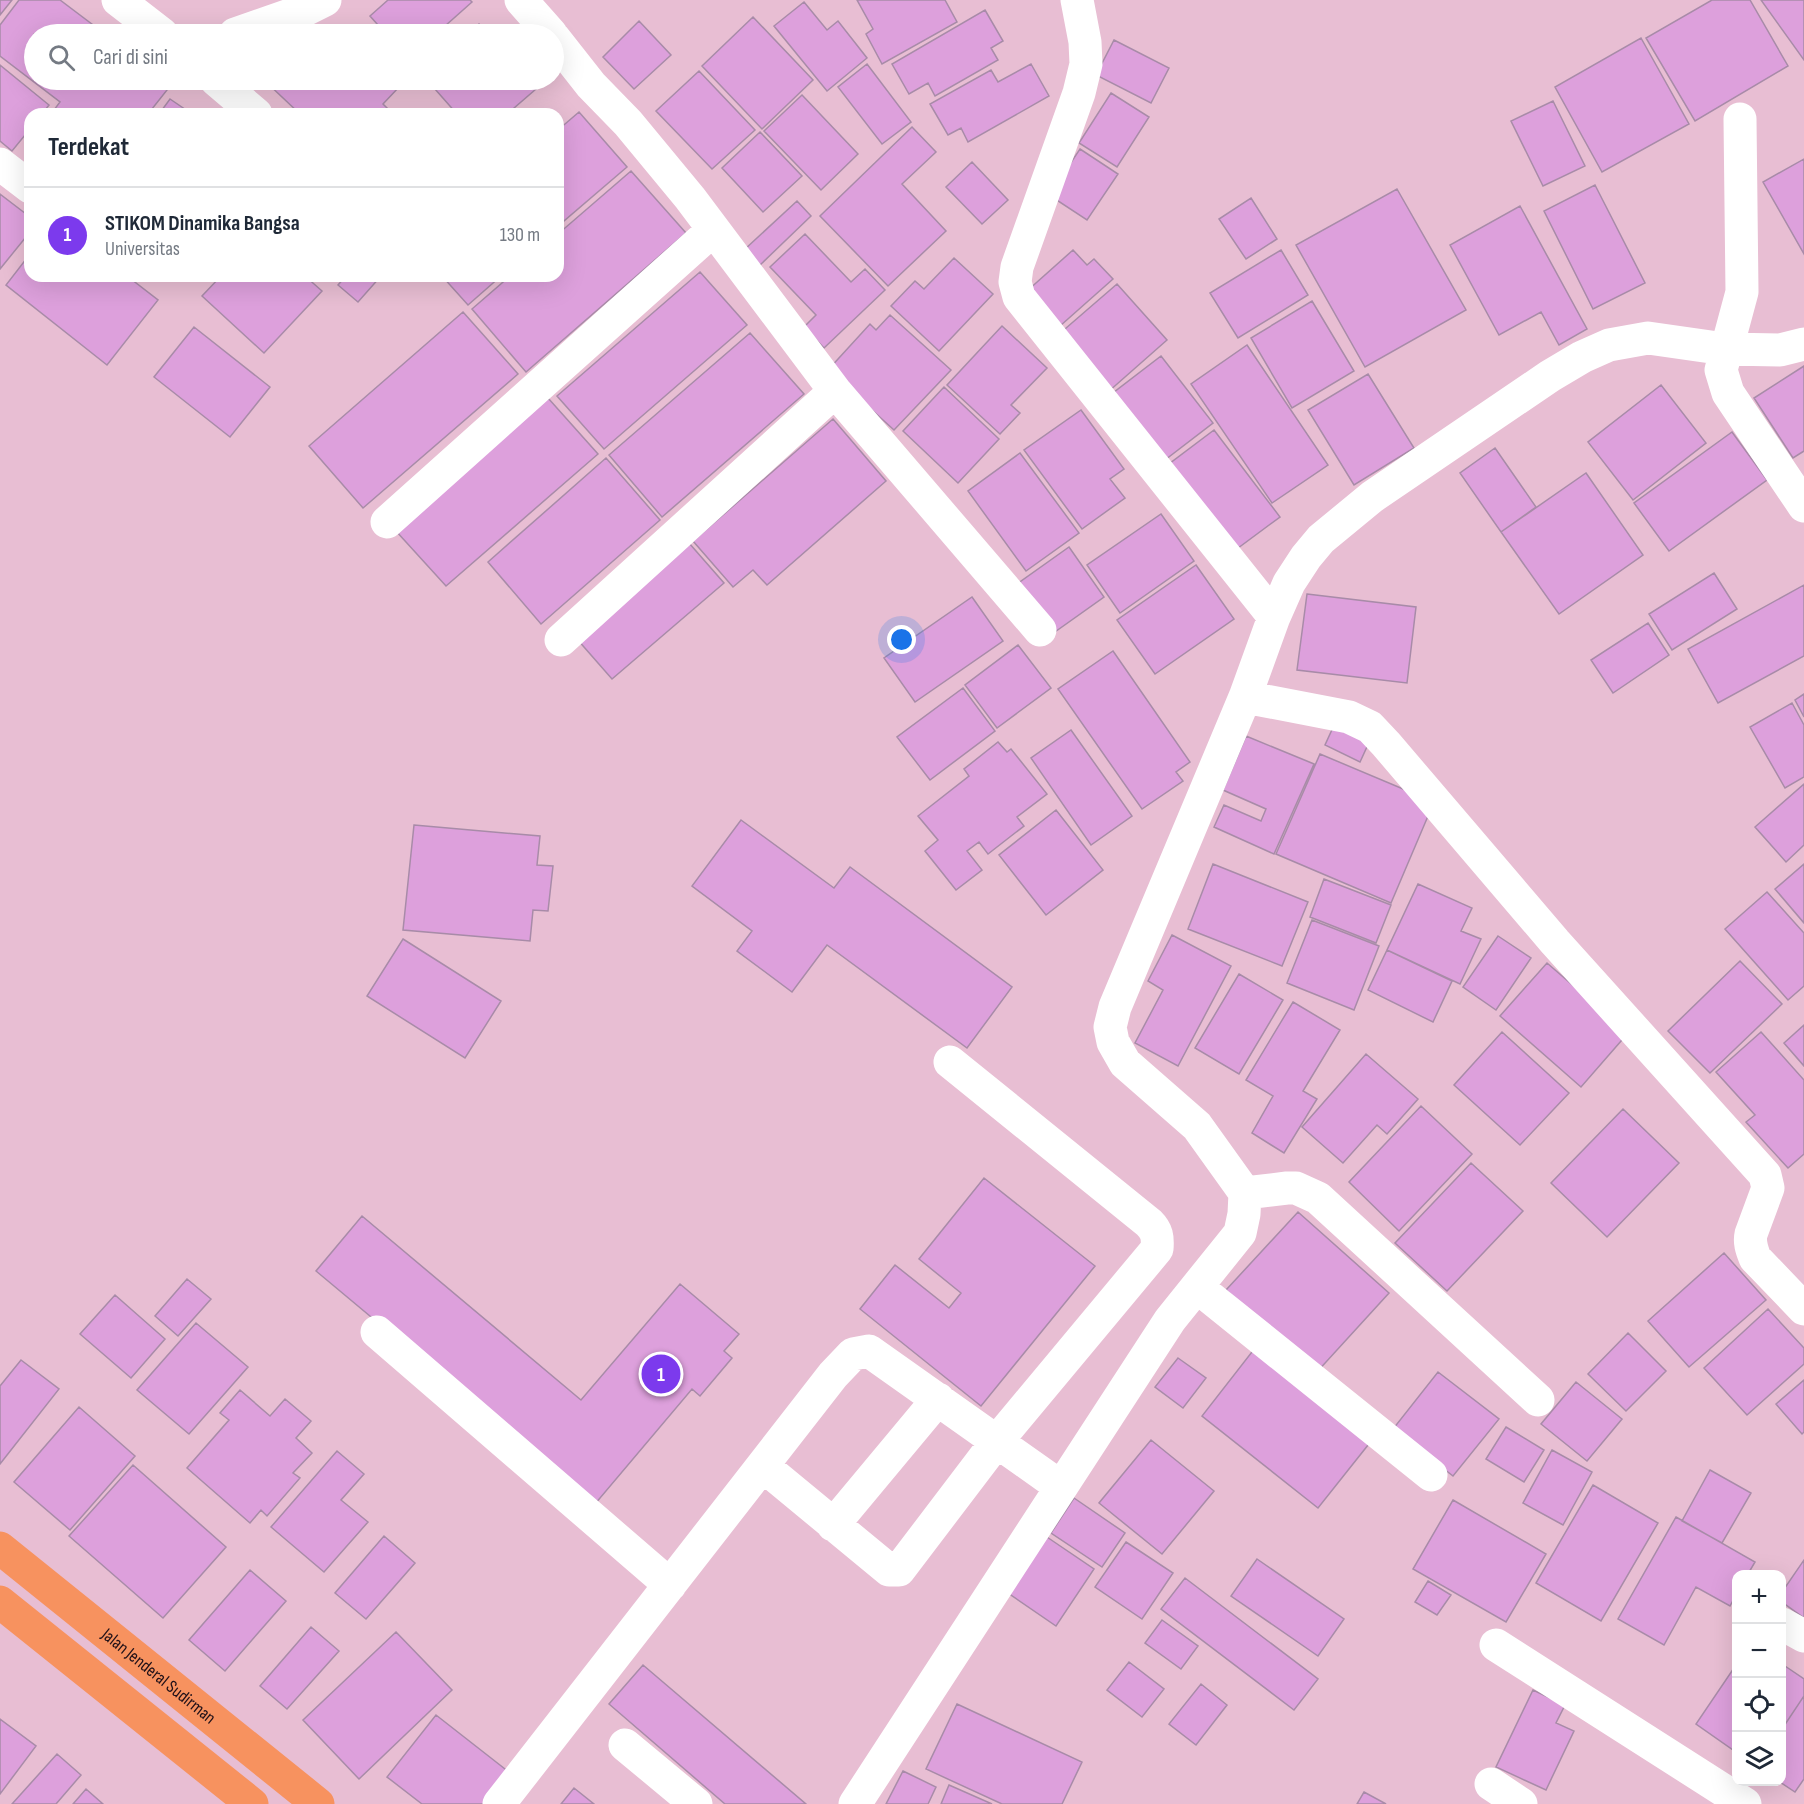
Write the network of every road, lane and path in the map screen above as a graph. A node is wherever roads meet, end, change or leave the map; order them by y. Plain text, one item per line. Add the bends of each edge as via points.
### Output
1 (118, 0) edge
2 (325, 0) edge
3 (521, 0) edge
4 (1077, 0) edge
5 (149, 24) edge
6 (264, 24) edge
7 (542, 24) edge
8 (564, 51) edge
9 (227, 90) edge
10 (246, 108) edge
11 (1740, 119) dead end
12 (0, 164) edge
13 (24, 182) edge
14 (713, 230) junction
15 (1804, 344) edge
16 (1725, 349) junction
17 (835, 391) junction
18 (1804, 506) edge
19 (387, 522) dead end
20 (1274, 617) junction
21 (1040, 630) dead end
22 (561, 640) dead end
23 (1245, 697) junction
24 (950, 1062) dead end
25 (1245, 1192) junction
26 (1197, 1287) junction
27 (1804, 1310) edge
28 (377, 1332) dead end
29 (938, 1399) junction
30 (1538, 1400) dead end
31 (998, 1441) junction
32 (763, 1466) junction
33 (1431, 1475) dead end
34 (1061, 1487) junction
35 (833, 1524) junction
36 (0, 1548) edge
37 (670, 1585) junction
38 (0, 1602) edge
39 (1786, 1626) edge
40 (1804, 1636) edge
41 (1496, 1645) dead end
42 (625, 1745) dead end
43 (1491, 1784) dead end
44 (252, 1804) edge
45 (318, 1804) edge
46 (499, 1804) edge
47 (696, 1804) edge
48 (855, 1804) edge
49 (1521, 1804) edge
50 (1745, 1804) edge

1 - 5 street
2 - 6 street
3 - 7 street
4 - 20 street via 1086,64 1017,267 1019,297
8 - 14 street via 628,123
9 - 10 street
11 - 16 street via 1742,292
12 - 13 street
14 - 17 street
14 - 19 street
15 - 16 street via 1780,350
16 - 18 street via 1721,370 1728,393
16 - 20 street via 1648,338 1609,345 1550,376 1372,497 1322,539 1289,583
17 - 21 street
17 - 22 street
20 - 23 street
23 - 25 street via 1110,1027 1125,1063 1197,1126
23 - 27 street via 1349,717 1370,727 1386,744 1555,942 1765,1175 1768,1188 1751,1234 1752,1251
24 - 31 street via 1149,1223 1158,1239 1154,1254
25 - 26 street via 1240,1233
25 - 30 street via 1296,1188 1318,1198
26 - 33 street
26 - 34 street via 1170,1320
28 - 37 street
29 - 31 street
29 - 32 street via 869,1351 853,1354
29 - 35 street
31 - 34 street
31 - 35 street via 899,1570 890,1570
32 - 35 street
32 - 37 street
34 - 48 street
36 - 45 highway, Jalan Jenderal Sudirman
37 - 46 street
38 - 44 highway
39 - 40 street
41 - 50 street
42 - 47 street
43 - 49 street

